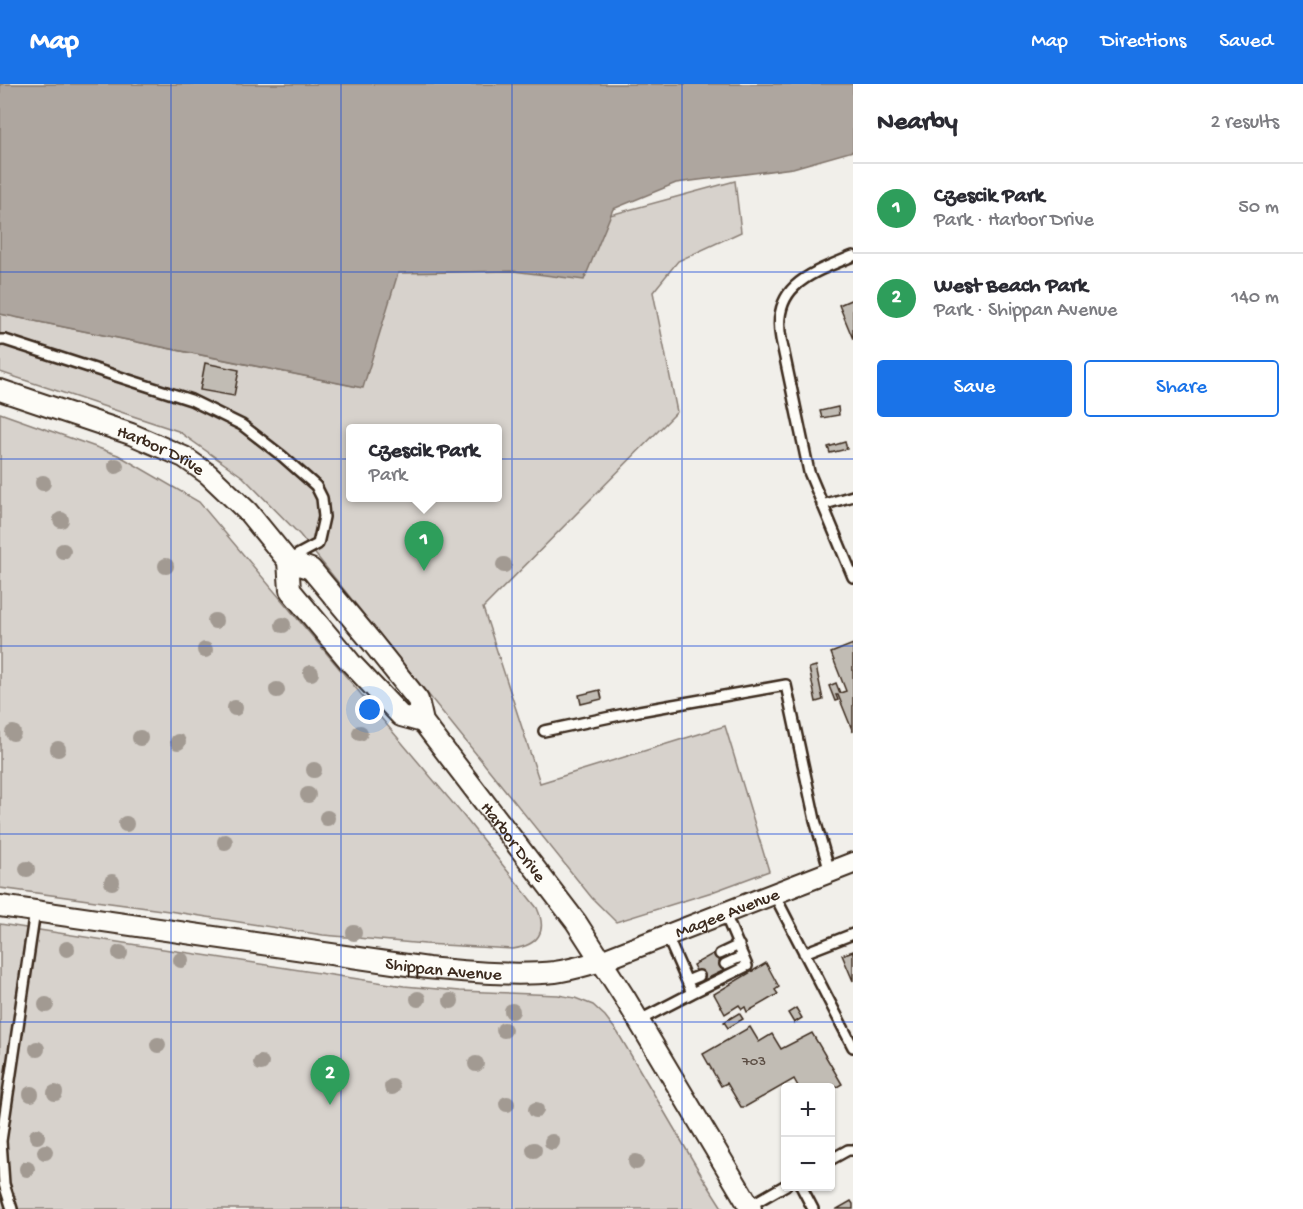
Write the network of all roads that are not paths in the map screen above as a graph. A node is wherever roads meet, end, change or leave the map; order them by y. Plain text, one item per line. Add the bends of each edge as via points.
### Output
1 (853, 256) edge
2 (0, 340) edge
3 (0, 390) edge
4 (853, 496) edge
5 (822, 506) junction
6 (288, 561) junction
7 (853, 577) edge
8 (423, 722) junction
9 (544, 731) dead end
10 (853, 863) edge
11 (830, 872) junction
12 (774, 894) junction
13 (0, 906) edge
14 (35, 911) junction
15 (725, 914) junction
16 (853, 934) edge
17 (667, 936) junction
18 (739, 945) junction
19 (804, 953) junction
20 (720, 954) dead end
21 (743, 956) junction
22 (601, 961) junction
23 (725, 964) dead end
24 (693, 966) dead end
25 (682, 971) junction
26 (699, 976) dead end
27 (687, 981) junction
28 (692, 993) junction
29 (638, 1021) junction
30 (853, 1047) edge
31 (853, 1150) edge
32 (835, 1158) edge
33 (2, 1172) edge
34 (781, 1188) edge
35 (804, 1191) edge
36 (750, 1208) edge
37 (12, 1209) edge
38 (813, 1209) edge

1 - 5 lane via 798,284 787,297 779,320 806,456
2 - 6 lane via 191,400 242,425 316,486 322,498 324,517 318,544
3 - 6 street, Harbor Drive via 132,434 184,457 241,505
4 - 5 lane
5 - 7 lane
6 - 8 street, Harbor Drive via 311,569 418,700
6 - 8 street, Harbor Drive via 290,590 342,653 401,716
8 - 22 street, Harbor Drive via 576,922
9 - 11 lane via 786,685
10 - 11 street, Magee Avenue
11 - 12 street, Magee Avenue
12 - 15 street, Magee Avenue
12 - 19 lane
13 - 14 street, Shippan Avenue
14 - 22 street, Shippan Avenue via 364,960 480,973 554,972
14 - 33 lane via 1,1141
15 - 17 street, Magee Avenue
15 - 18 lane
16 - 19 lane
17 - 22 street, Magee Avenue
17 - 25 lane
18 - 20 lane
18 - 21 lane
19 - 30 lane
21 - 23 lane
21 - 28 lane via 747,966
22 - 29 street
24 - 25 lane
25 - 27 lane
26 - 27 lane
27 - 28 lane
28 - 29 lane
29 - 36 street
31 - 32 lane
33 - 37 lane
34 - 36 lane
35 - 38 lane

